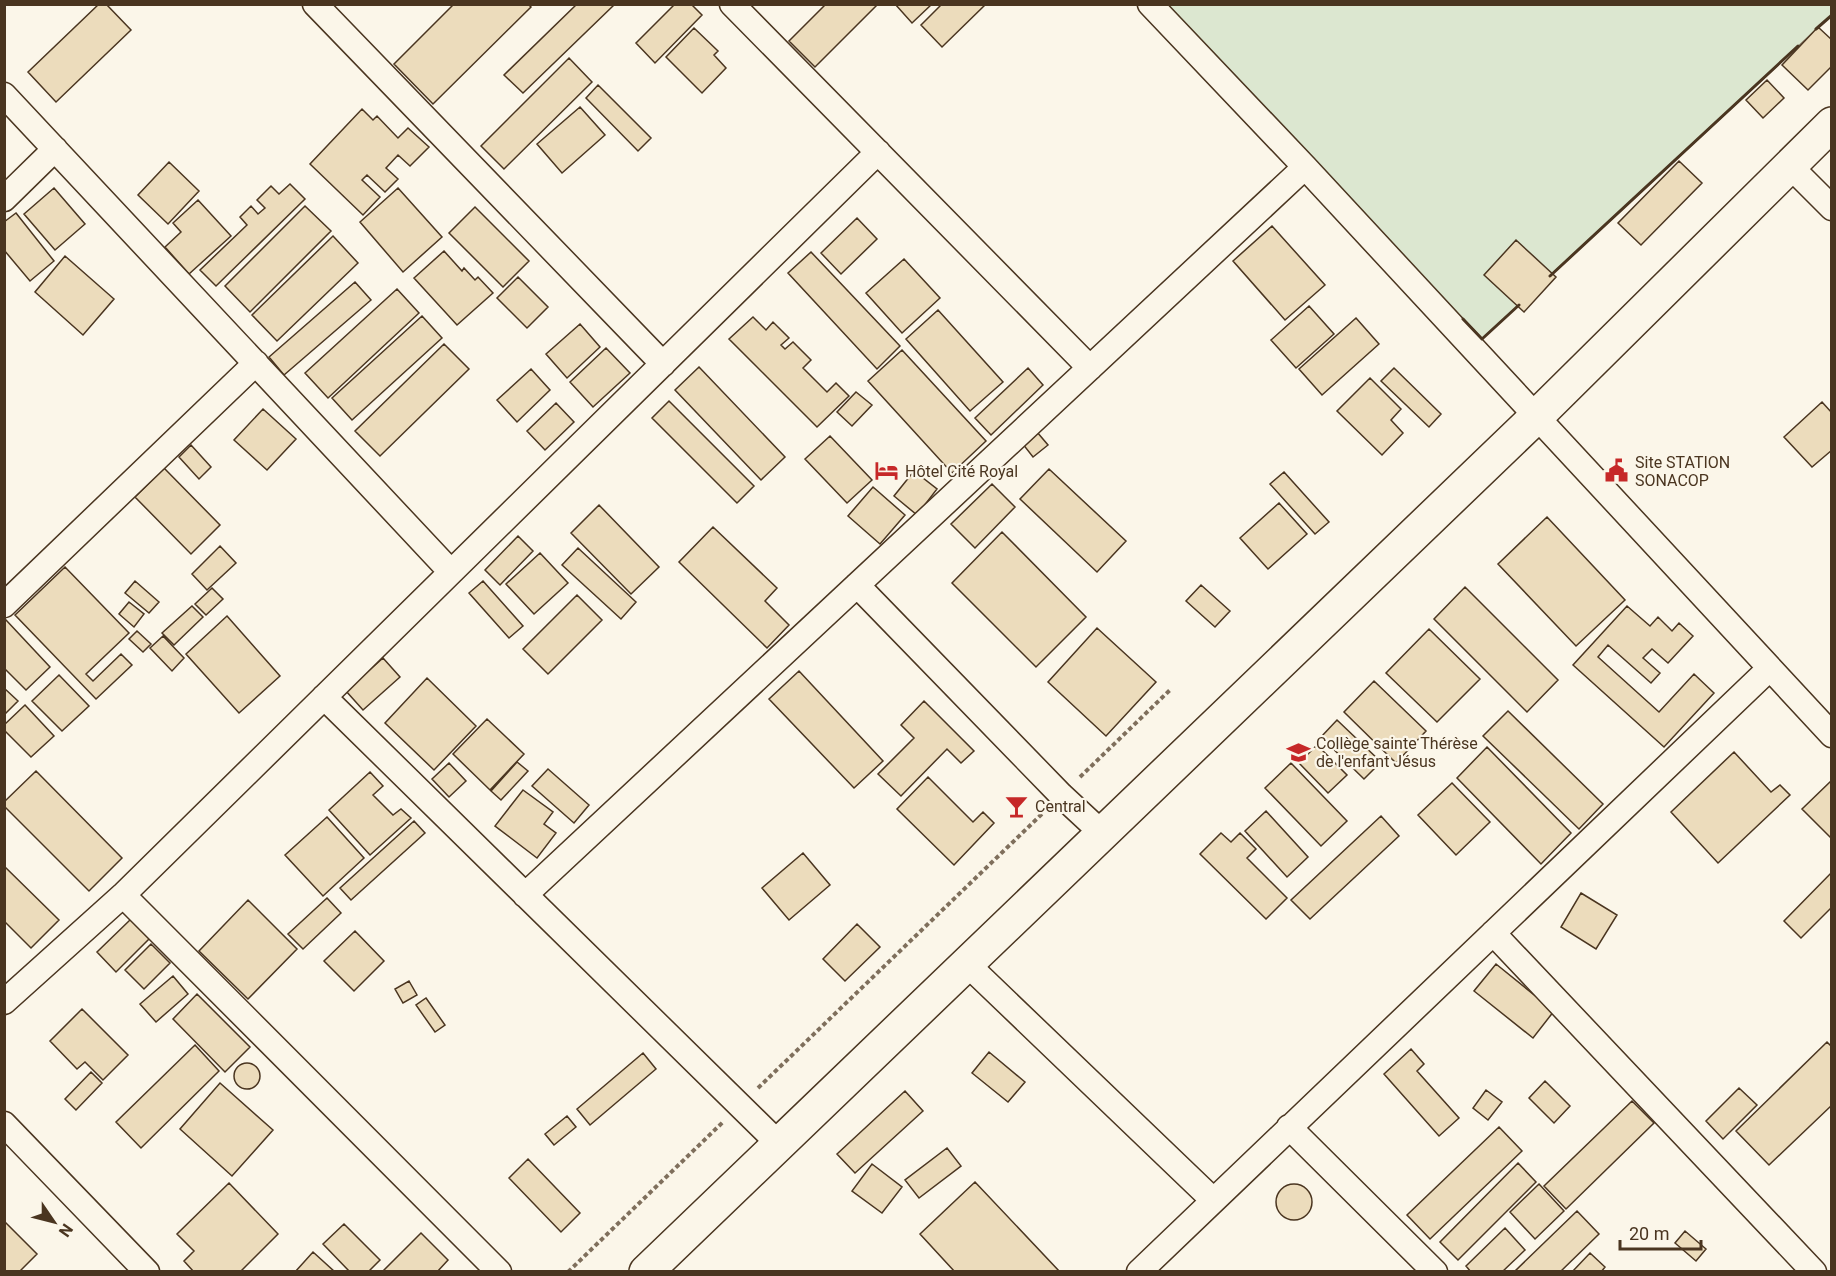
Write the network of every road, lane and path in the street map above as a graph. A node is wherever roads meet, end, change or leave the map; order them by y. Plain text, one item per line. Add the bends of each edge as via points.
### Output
1 (315, 4) edge
2 (732, 4) edge
3 (1150, 4) edge
4 (4, 95) edge
5 (1832, 124) edge
6 (55, 149) junction
7 (878, 152) junction
8 (1789, 165) junction
9 (1305, 167) junction
10 (4, 199) edge
11 (1832, 208) edge
12 (256, 363) junction
13 (663, 364) junction
14 (1090, 368) junction
15 (1537, 416) junction
16 (451, 572) junction
17 (857, 585) junction
18 (4, 605) edge
19 (1769, 669) junction
20 (1171, 689) dead end
21 (324, 697) junction
22 (1832, 735) edge
23 (1061, 795) junction
24 (1103, 834) junction
25 (123, 895) junction
26 (525, 895) junction
27 (1493, 933) junction
28 (967, 964) junction
29 (4, 1002) edge
30 (740, 1105) junction
31 (4, 1124) edge
32 (1289, 1127) junction
33 (779, 1144) junction
34 (1213, 1200) junction
35 (147, 1272) edge
36 (499, 1272) edge
37 (568, 1272) edge
38 (646, 1272) edge
39 (1139, 1272) edge
40 (1435, 1272) edge
41 (1814, 1272) edge

1 - 13 street
2 - 7 street
3 - 9 street
4 - 6 street
5 - 8 street
6 - 10 street
6 - 12 street
7 - 13 street
7 - 14 street
8 - 11 street
8 - 15 street
9 - 14 street
9 - 15 street
12 - 16 street
12 - 18 street
13 - 16 street
14 - 17 street
15 - 19 street
15 - 24 street
16 - 21 street
17 - 23 street
17 - 26 street
19 - 22 street
19 - 27 street
20 - 23 path
21 - 25 street
21 - 26 street
23 - 24 street
23 - 30 path
24 - 28 street
25 - 29 street
25 - 36 street
26 - 30 street
27 - 32 street
27 - 41 street
28 - 33 street
28 - 34 street
30 - 33 street
30 - 37 path
31 - 35 street
32 - 34 street
32 - 40 street
33 - 38 street
34 - 39 street

